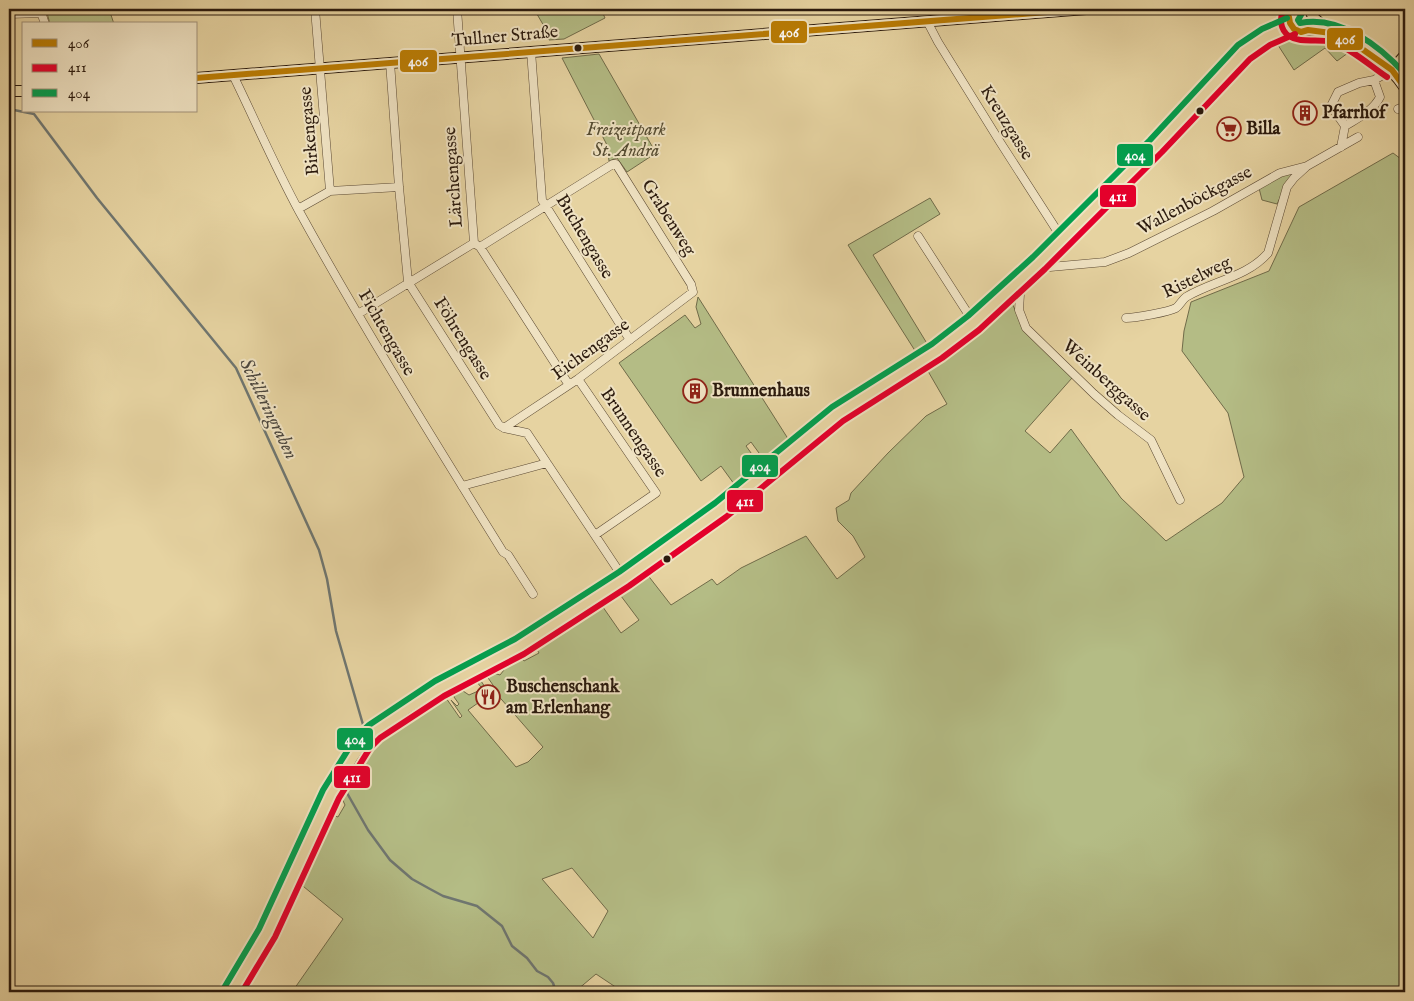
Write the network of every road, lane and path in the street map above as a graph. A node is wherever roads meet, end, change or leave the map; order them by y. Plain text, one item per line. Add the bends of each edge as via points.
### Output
1 (316, 9) edge
2 (457, 9) edge
3 (1086, 9) edge
4 (1282, 9) edge
5 (40, 11) edge
6 (1311, 11) edge
7 (996, 12) edge
8 (9, 14) edge
9 (1292, 17) edge
10 (927, 21) junction
11 (1308, 30) junction
12 (1331, 33) junction
13 (531, 51) junction
14 (1405, 55) edge
15 (460, 57) junction
16 (390, 62) junction
17 (320, 68) junction
18 (1392, 70) junction
19 (233, 75) junction
20 (198, 78) edge
21 (1374, 80) junction
22 (1405, 88) edge
23 (22, 90) edge
24 (9, 91) edge
25 (1405, 102) edge
26 (1398, 109) dead end
27 (1345, 126) junction
28 (1358, 137) dead end
29 (1341, 147) junction
30 (1307, 166) junction
31 (399, 187) junction
32 (330, 191) junction
33 (545, 206) junction
34 (298, 209) junction
35 (918, 236) dead end
36 (1063, 240) junction
37 (477, 245) junction
38 (1039, 263) junction
39 (408, 282) junction
40 (1018, 284) junction
41 (693, 292) joint
42 (358, 314) junction
43 (1126, 318) dead end
44 (974, 323) junction
45 (630, 340) junction
46 (578, 379) junction
47 (570, 385) junction
48 (504, 428) junction
49 (547, 462) junction
50 (462, 486) junction
51 (1180, 500) dead end
52 (595, 535) junction
53 (624, 578) junction
54 (533, 594) dead end
55 (232, 992) edge

1 - 17 street, Birkengasse
2 - 15 street, Lärchengasse
3 - 7 main road, Tullner Straße
4 - 9 main road
5 - 8 street
6 - 11 main road via 1313,25
6 - 12 main road
7 - 10 main road, Tullner Straße
9 - 11 main road via 1300,32
9 - 36 main road via 1244,52
10 - 13 main road, Tullner Straße
10 - 36 street, Kreuzgasse via 994,134
11 - 12 main road
12 - 18 main road via 1366,51
13 - 15 main road, Tullner Straße
13 - 33 street, Buchengasse
14 - 18 main road
15 - 16 main road, Tullner Straße
15 - 37 street, Lärchengasse
16 - 17 main road, Tullner Straße
16 - 31 street, Föhrengasse
17 - 19 main road, Tullner Straße
17 - 32 street, Birkengasse
18 - 21 street
18 - 22 main road
19 - 20 main road, Tullner Straße
19 - 34 street, Fichtengasse
21 - 27 street via 1380,97 1377,103
21 - 27 street via 1359,82 1338,92 1331,106
23 - 24 main road
25 - 26 street
27 - 29 street
28 - 29 street, Wallenböckgasse
29 - 30 street, Wallenböckgasse
30 - 38 street, Wallenböckgasse via 1280,173 1162,237 1105,262 1050,266
30 - 43 street, Ristelweg via 1287,187 1268,253 1262,260 1184,298 1176,308
31 - 32 street
31 - 39 street, Föhrengasse
32 - 34 street
33 - 37 street
33 - 41 street, Grabenweg via 616,164
33 - 45 street, Buchengasse
34 - 42 street, Fichtengasse
35 - 44 street
36 - 38 main road
37 - 39 street
37 - 47 street, Lärchengasse
38 - 40 main road
39 - 42 street
39 - 48 street, Föhrengasse via 499,425
40 - 44 main road
40 - 51 street, Weinberggasse via 1019,310 1026,328 1094,394 1151,440
41 - 45 street, Eichengasse
42 - 50 street, Fichtengasse
44 - 53 main road via 937,351 838,414 720,510
45 - 46 street, Eichengasse
46 - 47 street, Eichengasse
46 - 52 street, Brunnengasse via 656,493
47 - 48 street, Eichengasse
48 - 49 street via 528,433
49 - 50 street
49 - 52 street
50 - 54 street, Fichtengasse
52 - 53 street
53 - 55 main road via 533,638 408,708 363,742 342,773 267,933

